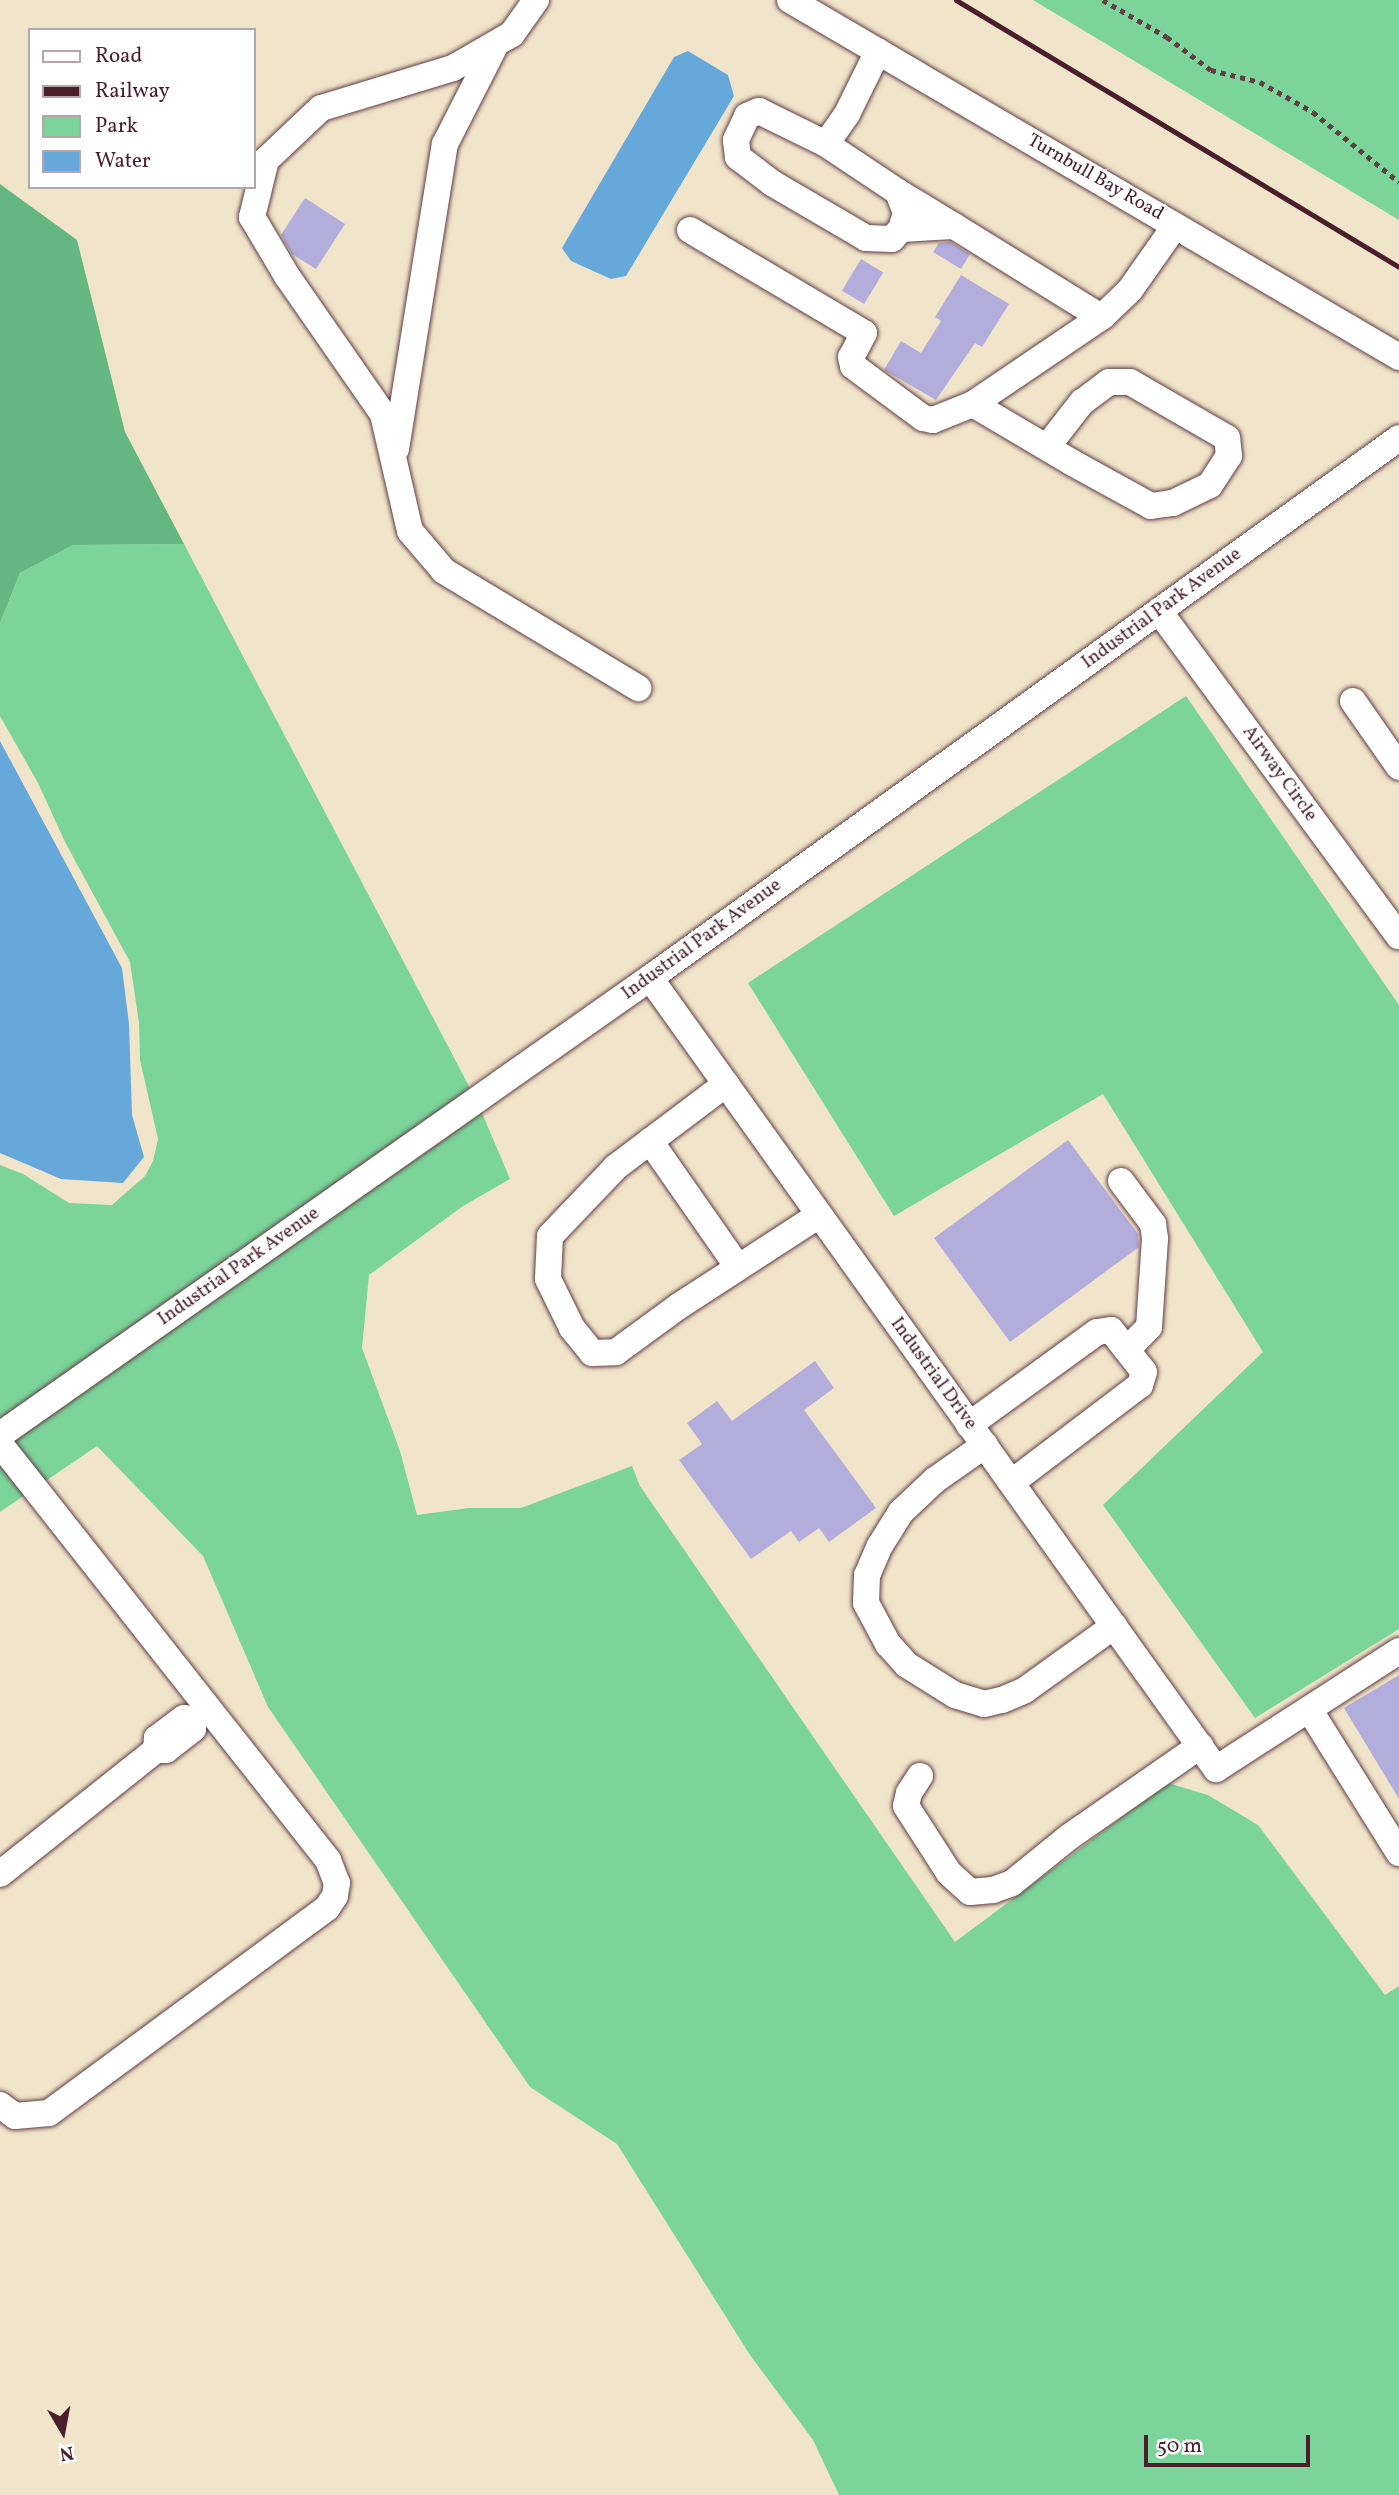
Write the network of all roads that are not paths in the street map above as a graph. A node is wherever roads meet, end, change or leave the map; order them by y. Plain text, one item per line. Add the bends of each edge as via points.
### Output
1 (536, 0) edge
2 (790, 0) edge
3 (496, 44) junction
4 (877, 51) junction
5 (825, 144) junction
6 (898, 192) junction
7 (954, 226) junction
8 (1175, 226) junction
9 (901, 229) junction
10 (690, 230) dead end
11 (1101, 317) junction
12 (1399, 357) edge
13 (973, 404) junction
14 (1399, 438) edge
15 (1047, 447) junction
16 (394, 462) junction
17 (1159, 611) junction
18 (638, 688) dead end
19 (1353, 701) dead end
20 (1399, 767) edge
21 (1399, 936) edge
22 (650, 978) junction
23 (726, 1084) junction
24 (650, 1141) junction
25 (1121, 1181) dead end
26 (819, 1215) junction
27 (738, 1267) junction
28 (1127, 1350) junction
29 (0, 1435) edge
30 (977, 1435) junction
31 (0, 1444) edge
32 (1012, 1482) junction
33 (1114, 1626) junction
34 (1399, 1651) edge
35 (1309, 1709) junction
36 (200, 1714) junction
37 (1200, 1746) junction
38 (920, 1776) dead end
39 (1399, 1853) edge
40 (0, 1874) edge
41 (1, 2099) edge

1 - 3 street via 512,34
2 - 4 street, Turnbull Bay Road
3 - 16 street via 445,144
3 - 16 street via 453,68 321,108 266,160 252,217 287,276 383,414
4 - 5 street via 847,114
4 - 8 street, Turnbull Bay Road
5 - 6 street
5 - 9 street via 759,111 747,116 736,141 738,157 746,164 866,238 892,239
6 - 7 street
6 - 9 street via 906,213
7 - 9 street
7 - 11 street
8 - 11 street via 1130,290
8 - 12 street, Turnbull Bay Road
10 - 13 street via 864,333 851,357 853,366 923,418 933,420
11 - 13 street
13 - 15 street
14 - 17 street, Industrial Park Avenue
15 - 15 street via 1151,506 1173,503 1210,485 1229,456 1227,438 1130,382 1109,382 1082,402
16 - 18 street via 410,531 444,571
17 - 21 street, Airway Circle
17 - 22 street, Industrial Park Avenue
19 - 20 street
22 - 23 street, Industrial Drive
22 - 29 street, Industrial Park Avenue
23 - 24 street
23 - 26 street, Industrial Drive
24 - 27 street
24 - 27 street via 616,1167 550,1237 548,1279 572,1328 592,1353 616,1352
25 - 28 street via 1153,1224 1155,1239 1149,1327
26 - 27 street
26 - 30 street, Industrial Drive
28 - 30 street via 1111,1330 1097,1332
28 - 32 street via 1144,1372 1140,1385
30 - 32 street, Industrial Drive
30 - 33 street via 901,1512 867,1575 866,1603 888,1644 907,1665 955,1695 984,1704 1026,1690
31 - 36 street
32 - 33 street, Industrial Drive
33 - 37 street, Industrial Drive
34 - 35 street
35 - 37 street, Industrial Drive via 1216,1769
35 - 39 street
36 - 40 street via 193,1729 166,1750 156,1750
36 - 41 street via 328,1860 337,1883 335,1896 327,1908 49,2113 15,2116
37 - 38 street via 1069,1837 1012,1883 993,1891 970,1892 949,1874 906,1806

